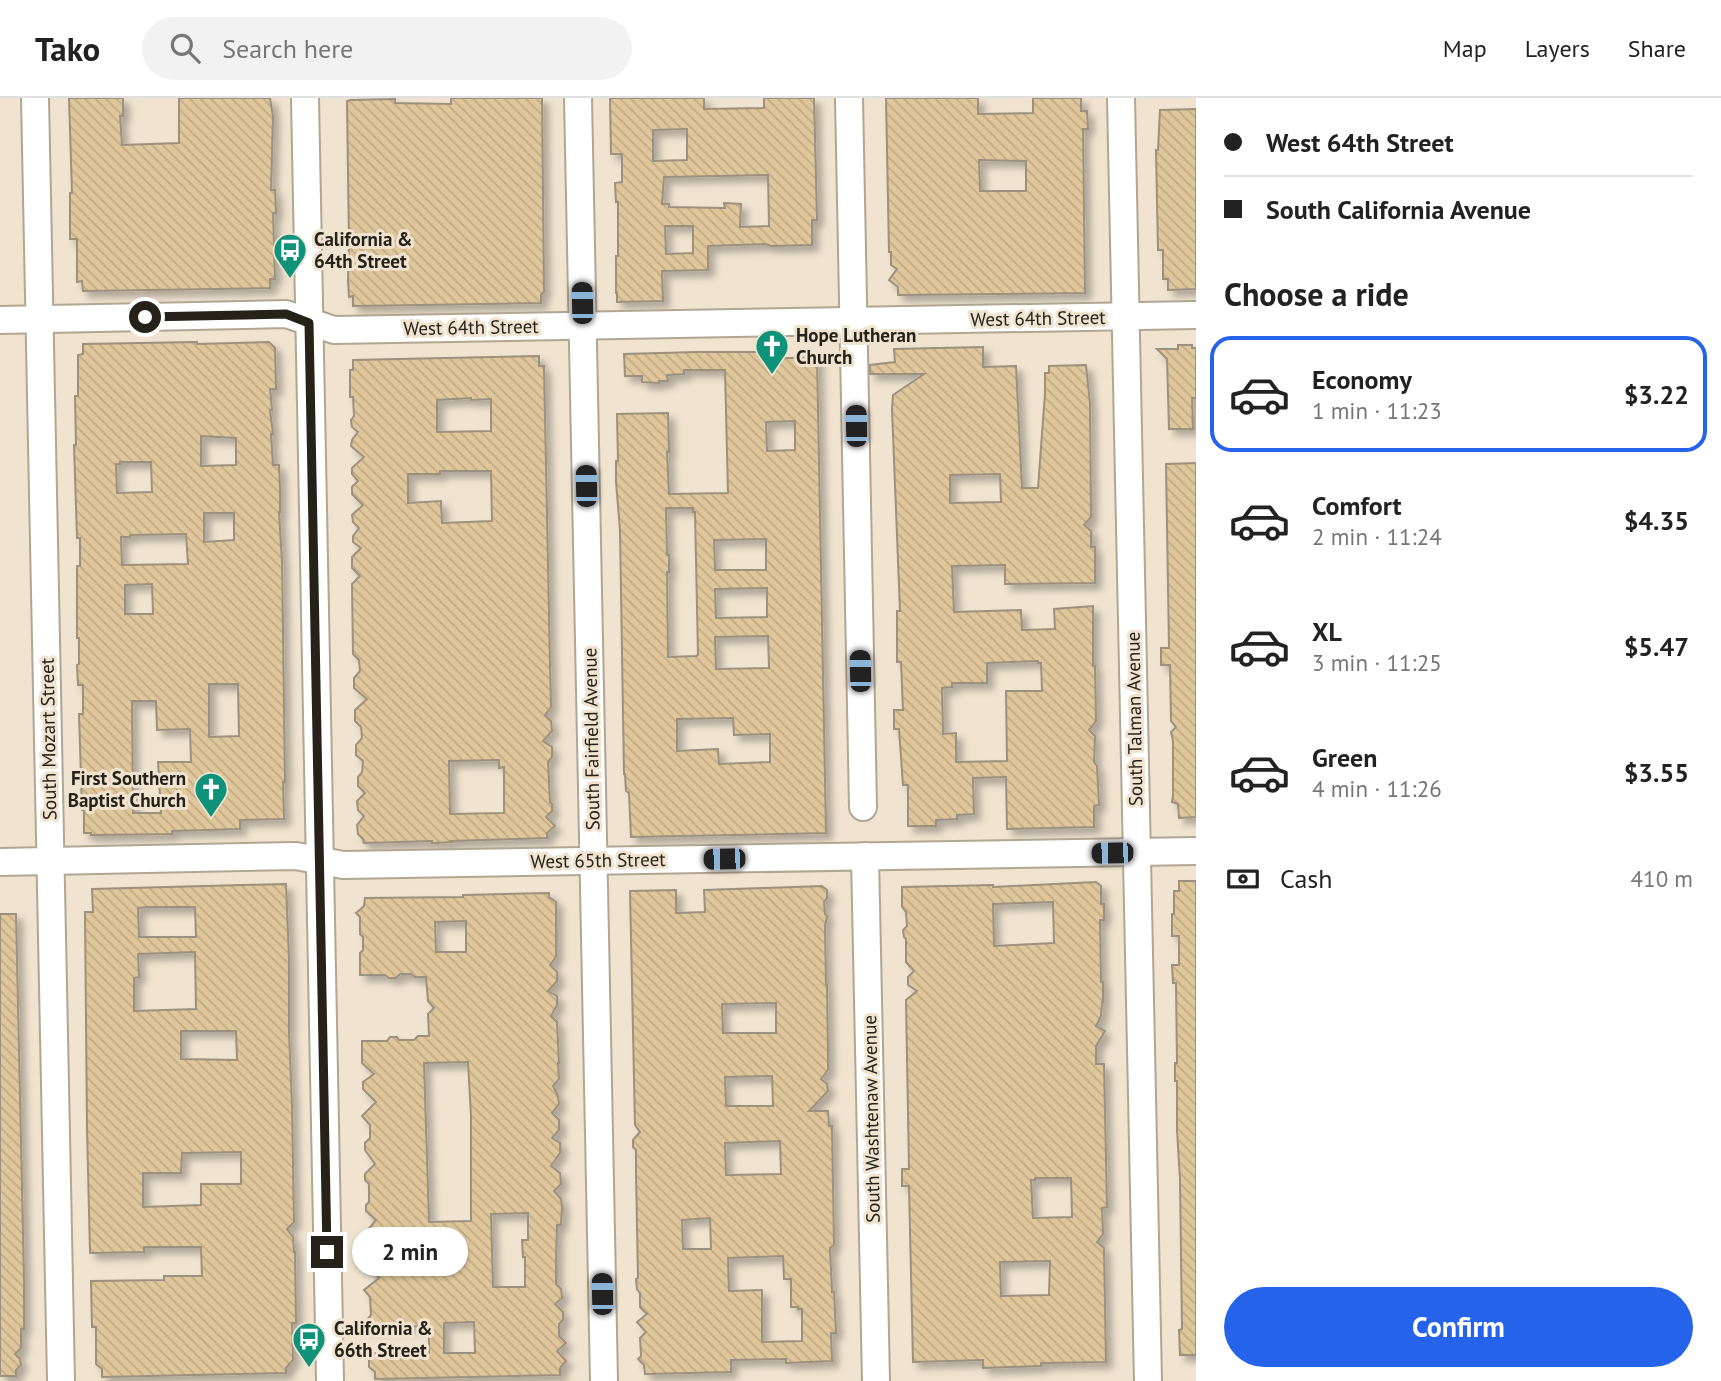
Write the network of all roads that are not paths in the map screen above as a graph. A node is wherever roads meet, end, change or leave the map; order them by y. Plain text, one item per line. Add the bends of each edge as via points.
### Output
1 (35, 98) edge
2 (305, 98) edge
3 (578, 98) edge
4 (849, 98) edge
5 (1121, 98) edge
6 (1196, 316) edge
7 (1125, 317) junction
8 (39, 319) junction
9 (0, 320) edge
10 (854, 321) junction
11 (309, 323) junction
12 (583, 326) junction
13 (863, 807) dead end
14 (1196, 851) edge
15 (1137, 852) junction
16 (865, 856) junction
17 (50, 861) junction
18 (320, 861) junction
19 (594, 861) junction
20 (0, 862) edge
21 (61, 1381) edge
22 (330, 1381) edge
23 (604, 1381) edge
24 (876, 1381) edge
25 (1148, 1381) edge

1 - 8 street, South Mozart Street
2 - 11 street
3 - 12 street, South Fairfield Avenue
4 - 10 street
5 - 7 street, South Talman Avenue
6 - 7 street, West 64th Street
7 - 10 street, West 64th Street
7 - 15 street, South Talman Avenue
8 - 9 street, West 64th Street
8 - 11 street, West 64th Street via 286,314
8 - 17 street, South Mozart Street
10 - 12 street, West 64th Street
10 - 13 street
11 - 12 street, West 64th Street via 334,330
11 - 18 street
12 - 19 street, South Fairfield Avenue
14 - 15 street, West 65th Street
15 - 16 street, West 65th Street
15 - 25 street, South Talman Avenue
16 - 19 street, West 65th Street
16 - 24 street, South Washtenaw Avenue
17 - 18 street, West 65th Street via 296,856
17 - 20 street, West 65th Street
17 - 21 street, South Mozart Street
18 - 19 street, West 65th Street via 343,865
18 - 22 street
19 - 23 street, South Fairfield Avenue

